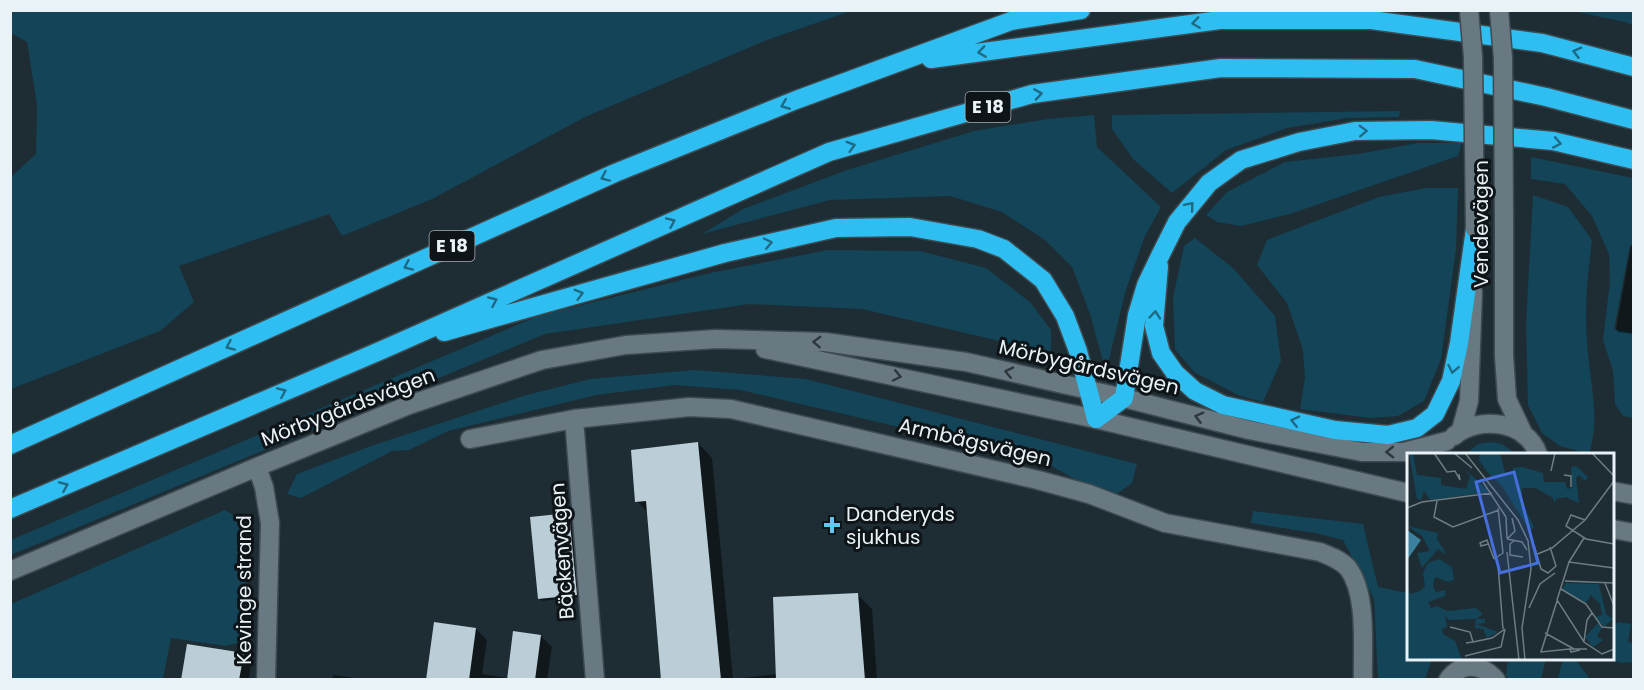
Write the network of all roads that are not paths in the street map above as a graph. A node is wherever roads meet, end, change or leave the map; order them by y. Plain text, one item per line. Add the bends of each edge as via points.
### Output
1 (1081, 10) edge
2 (1469, 10) edge
3 (1499, 10) edge
4 (900, 63) junction
5 (1634, 67) edge
6 (1634, 120) edge
7 (1634, 160) edge
8 (1475, 229) junction
9 (1160, 256) junction
10 (716, 339) junction
11 (382, 350) junction
12 (1089, 390) junction
13 (1124, 398) junction
14 (574, 419) junction
15 (1096, 419) junction
16 (1524, 435) junction
17 (470, 439) dead end
18 (1449, 442) edge
19 (10, 445) edge
20 (1540, 453) edge
21 (257, 467) junction
22 (1614, 491) edge
23 (1407, 493) edge
24 (1634, 495) edge
25 (10, 509) edge
26 (1614, 529) edge
27 (1634, 533) edge
28 (10, 571) edge
29 (1452, 670) edge
30 (1492, 671) edge
31 (266, 680) edge
32 (595, 680) edge
33 (1363, 680) edge

1 - 4 highway via 1011,21
2 - 8 street, Vendevägen, bridge
3 - 16 street, Vendevägen, bridge via 1503,58 1504,356 1508,399
5 -> 4 highway, E 18 via 1542,42 1371,20 1220,20
4 -> 19 highway, E 18 via 615,173
11 -> 6 highway, E 18 via 829,152 1032,94 1221,68 1415,69
9 -> 7 highway via 1177,222 1209,183 1241,160 1299,142 1355,131 1431,130 1553,141
8 -> 9 highway via 1451,381 1435,414 1417,428 1388,435 1335,430 1223,405 1195,391 1175,373 1161,352 1154,327
8 - 18 street, Vendevägen via 1469,401
9 - 13 highway via 1137,315
12 -> 10 street, Mörbygårdsvägen via 966,362 825,342
10 -> 15 street, Mörbygårdsvägen
10 - 21 street, Mörbygårdsvägen via 626,345 542,360 409,405
11 -> 12 highway via 725,253 836,228 910,227 978,238 1004,249 1043,280 1065,316
25 -> 11 highway, E 18
12 - 13 street, Mörbygårdsvägen
12 - 15 highway
13 - 15 highway
18 -> 13 street, Mörbygårdsvägen via 1404,452 1362,452 1249,430
14 - 17 street, Armbågsvägen
14 - 32 street, Bäckenvägen
14 - 33 street, Armbågsvägen via 688,407 731,410 1038,480 1089,494 1165,523 1320,552 1347,567 1355,580 1362,611
15 - 23 street, Mörbygårdsvägen
16 - 18 street, Mörbygårdsvägen via 1502,424 1479,423
16 - 20 street
21 - 28 street, Mörbygårdsvägen
21 - 31 street, Kevinge strand via 270,523
22 - 24 street
26 - 27 street
29 - 30 street via 1470,666

